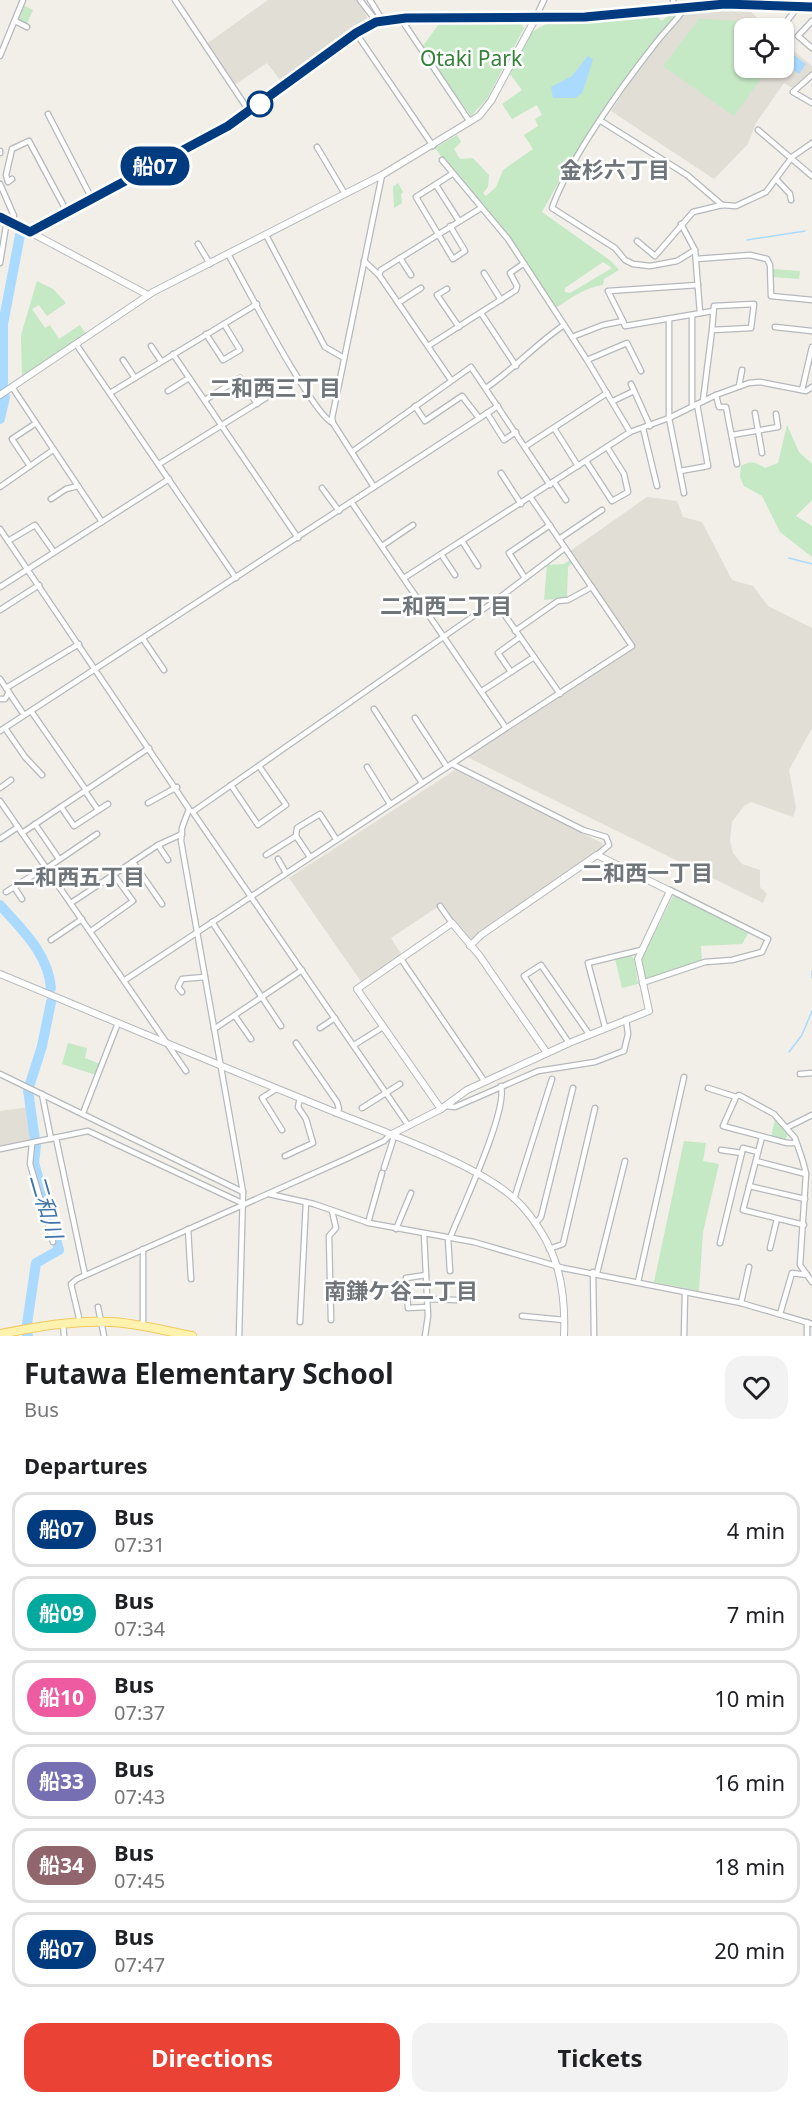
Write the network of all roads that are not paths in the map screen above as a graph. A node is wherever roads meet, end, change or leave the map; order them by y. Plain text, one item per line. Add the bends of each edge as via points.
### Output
1 (23, 0) edge
2 (175, 0) edge
3 (360, 0) edge
4 (370, 0) edge
5 (544, 0) edge
6 (673, 0) edge
7 (801, 5) edge
8 (812, 7) edge
9 (685, 8) junction
10 (675, 9) junction
11 (790, 18) edge
12 (400, 19) junction
13 (535, 19) junction
14 (15, 21) junction
15 (378, 21) junction
16 (812, 21) edge
17 (27, 27) dead end
18 (356, 33) junction
19 (812, 48) edge
20 (0, 56) edge
21 (812, 75) edge
22 (812, 103) edge
23 (249, 111) junction
24 (48, 114) dead end
25 (601, 121) junction
26 (470, 122) junction
27 (758, 130) dead end
28 (812, 142) edge
29 (433, 146) junction
30 (317, 147) dead end
31 (792, 157) junction
32 (442, 160) dead end
33 (452, 174) junction
34 (382, 175) junction
35 (812, 176) edge
36 (12, 179) dead end
37 (777, 180) junction
38 (0, 184) edge
39 (436, 185) junction
40 (345, 194) junction
41 (92, 199) junction
42 (791, 200) dead end
43 (722, 205) junction
44 (481, 208) junction
45 (67, 212) junction
46 (6, 220) edge
47 (459, 221) junction
48 (681, 224) junction
49 (450, 226) junction
50 (30, 232) junction
51 (438, 234) junction
52 (266, 235) junction
53 (637, 241) dead end
54 (198, 244) dead end
55 (695, 250) junction
56 (228, 254) junction
57 (400, 258) junction
58 (696, 259) junction
59 (364, 261) junction
60 (0, 263) edge
61 (210, 264) junction
62 (523, 264) junction
63 (484, 273) dead end
64 (379, 275) junction
65 (411, 275) dead end
66 (698, 285) junction
67 (421, 288) dead end
68 (447, 289) dead end
69 (148, 295) junction
70 (501, 300) junction
71 (812, 300) edge
72 (398, 303) junction
73 (257, 304) junction
74 (713, 311) junction
75 (481, 312) junction
76 (700, 313) junction
77 (692, 315) junction
78 (669, 319) junction
79 (622, 321) junction
80 (224, 324) junction
81 (564, 325) junction
82 (459, 327) junction
83 (775, 327) dead end
84 (712, 330) junction
85 (812, 331) edge
86 (206, 334) junction
87 (572, 337) junction
88 (76, 344) junction
89 (151, 346) dead end
90 (428, 346) junction
91 (812, 347) edge
92 (173, 354) junction
93 (344, 358) junction
94 (123, 360) dead end
95 (587, 360) junction
96 (161, 361) junction
97 (516, 366) junction
98 (742, 370) dead end
99 (641, 371) dead end
100 (135, 378) junction
101 (189, 378) junction
102 (298, 378) junction
103 (451, 380) junction
104 (631, 384) dead end
105 (740, 386) junction
106 (12, 387) junction
107 (812, 387) edge
108 (486, 388) junction
109 (801, 390) junction
110 (168, 391) dead end
111 (634, 391) junction
112 (110, 393) junction
113 (607, 393) junction
114 (0, 395) edge
115 (716, 395) junction
116 (205, 400) junction
117 (613, 401) junction
118 (703, 401) junction
119 (257, 404) junction
120 (694, 405) junction
121 (415, 406) junction
122 (498, 406) junction
123 (487, 413) junction
124 (755, 413) dead end
125 (776, 414) dead end
126 (478, 418) junction
127 (669, 418) junction
128 (36, 423) junction
129 (333, 423) junction
130 (222, 426) junction
131 (650, 426) junction
132 (554, 428) junction
133 (643, 429) junction
134 (758, 430) junction
135 (516, 432) junction
136 (630, 432) junction
137 (732, 435) junction
138 (526, 446) junction
139 (607, 447) junction
140 (53, 450) junction
141 (353, 452) junction
142 (762, 453) dead end
143 (586, 461) junction
144 (159, 464) junction
145 (737, 464) dead end
146 (30, 466) junction
147 (579, 466) junction
148 (680, 471) junction
149 (501, 473) dead end
150 (169, 479) junction
151 (552, 484) junction
152 (78, 486) junction
153 (657, 486) dead end
154 (0, 487) edge
155 (374, 487) junction
156 (322, 488) dead end
157 (684, 493) dead end
158 (531, 498) junction
159 (51, 499) dead end
160 (566, 500) dead end
161 (352, 503) junction
162 (521, 504) junction
163 (602, 510) dead end
164 (339, 512) junction
165 (102, 522) junction
166 (413, 525) dead end
167 (550, 525) junction
168 (0, 529) edge
169 (298, 538) junction
170 (559, 539) junction
171 (8, 541) junction
172 (462, 541) junction
173 (382, 546) junction
174 (565, 548) junction
175 (54, 552) junction
176 (441, 554) junction
177 (478, 566) dead end
178 (28, 569) junction
179 (455, 575) dead end
180 (236, 578) junction
181 (404, 578) junction
182 (525, 578) junction
183 (39, 585) junction
184 (0, 587) edge
185 (592, 587) junction
186 (495, 601) junction
187 (0, 610) edge
188 (515, 631) junction
189 (444, 635) junction
190 (520, 638) junction
191 (143, 639) junction
192 (79, 644) junction
193 (534, 657) junction
194 (164, 669) dead end
195 (96, 670) junction
196 (511, 672) junction
197 (0, 679) edge
198 (7, 690) junction
199 (482, 692) junction
200 (560, 694) junction
201 (0, 699) edge
202 (374, 709) dead end
203 (31, 711) junction
204 (24, 716) junction
205 (415, 718) dead end
206 (5, 728) junction
207 (506, 728) junction
208 (0, 731) edge
209 (149, 748) junction
210 (259, 766) junction
211 (450, 766) junction
212 (367, 767) dead end
213 (42, 775) dead end
214 (11, 780) dead end
215 (422, 783) junction
216 (231, 786) junction
217 (177, 787) junction
218 (0, 788) edge
219 (86, 790) junction
220 (148, 803) dead end
221 (1, 804) edge
222 (108, 804) dead end
223 (390, 804) junction
224 (61, 807) junction
225 (98, 810) junction
226 (191, 810) junction
227 (35, 824) junction
228 (18, 827) junction
229 (22, 833) junction
230 (97, 834) dead end
231 (182, 834) junction
232 (296, 836) junction
233 (0, 839) edge
234 (336, 839) junction
235 (158, 845) junction
236 (266, 855) dead end
237 (597, 855) junction
238 (310, 857) junction
239 (59, 860) junction
240 (168, 860) dead end
241 (278, 860) dead end
242 (133, 862) junction
243 (46, 867) junction
244 (286, 873) junction
245 (114, 874) junction
246 (14, 887) junction
247 (670, 890) junction
248 (6, 892) dead end
249 (252, 896) junction
250 (22, 899) dead end
251 (71, 903) junction
252 (162, 904) dead end
253 (440, 906) dead end
254 (82, 919) junction
255 (212, 922) junction
256 (452, 923) junction
257 (91, 931) junction
258 (197, 932) junction
259 (51, 940) dead end
260 (470, 946) junction
261 (640, 950) junction
262 (401, 959) junction
263 (302, 970) junction
264 (0, 974) edge
265 (205, 977) junction
266 (125, 980) junction
267 (642, 983) junction
268 (182, 992) dead end
269 (262, 998) junction
270 (235, 1016) junction
271 (334, 1018) junction
272 (626, 1019) junction
273 (118, 1023) junction
274 (281, 1026) dead end
275 (383, 1026) junction
276 (605, 1027) junction
277 (320, 1028) dead end
278 (214, 1029) junction
279 (589, 1034) junction
280 (251, 1039) dead end
281 (296, 1043) dead end
282 (569, 1043) junction
283 (168, 1044) junction
284 (354, 1045) junction
285 (547, 1053) junction
286 (221, 1066) junction
287 (186, 1071) dead end
288 (812, 1073) edge
289 (0, 1074) edge
290 (800, 1074) dead end
291 (684, 1077) dead end
292 (552, 1079) dead end
293 (485, 1082) junction
294 (400, 1084) dead end
295 (501, 1086) junction
296 (277, 1088) junction
297 (573, 1088) dead end
298 (708, 1088) dead end
299 (387, 1093) junction
300 (42, 1094) junction
301 (736, 1097) junction
302 (300, 1098) junction
303 (362, 1108) dead end
304 (444, 1108) junction
305 (595, 1108) dead end
306 (83, 1113) junction
307 (335, 1113) junction
308 (812, 1115) edge
309 (408, 1125) junction
310 (788, 1127) junction
311 (282, 1130) dead end
312 (392, 1136) junction
313 (762, 1137) junction
314 (54, 1138) junction
315 (35, 1143) junction
316 (796, 1143) junction
317 (0, 1149) edge
318 (246, 1150) dead end
319 (721, 1150) dead end
320 (758, 1152) junction
321 (238, 1154) junction
322 (742, 1154) junction
323 (285, 1156) dead end
324 (625, 1161) dead end
325 (756, 1161) junction
326 (477, 1173) junction
327 (806, 1174) junction
328 (749, 1186) junction
329 (243, 1192) junction
330 (411, 1193) dead end
331 (269, 1194) junction
332 (514, 1199) junction
333 (806, 1199) junction
334 (306, 1202) junction
335 (243, 1203) junction
336 (730, 1208) junction
337 (332, 1210) junction
338 (743, 1210) junction
339 (44, 1211) junction
340 (37, 1212) dead end
341 (777, 1218) junction
342 (368, 1222) junction
343 (535, 1224) junction
344 (804, 1225) junction
345 (396, 1228) junction
346 (188, 1229) junction
347 (424, 1234) junction
348 (449, 1238) junction
349 (53, 1242) dead end
350 (720, 1243) dead end
351 (770, 1248) dead end
352 (143, 1249) junction
353 (549, 1249) junction
354 (557, 1265) junction
355 (749, 1267) dead end
356 (450, 1271) dead end
357 (595, 1273) junction
358 (85, 1275) junction
359 (426, 1275) junction
360 (807, 1275) junction
361 (191, 1279) dead end
362 (638, 1282) junction
363 (812, 1282) edge
364 (685, 1293) junction
365 (427, 1299) junction
366 (456, 1300) dead end
367 (741, 1303) junction
368 (98, 1307) dead end
369 (427, 1307) junction
370 (780, 1314) junction
371 (522, 1316) dead end
372 (331, 1320) dead end
373 (564, 1320) junction
374 (80, 1322) junction
375 (99, 1322) junction
376 (300, 1322) dead end
377 (63, 1323) junction
378 (811, 1323) edge
379 (143, 1326) junction
380 (155, 1332) edge
381 (0, 1334) edge
382 (64, 1336) edge
383 (104, 1336) edge
384 (192, 1336) edge
385 (239, 1336) edge
386 (425, 1336) edge
387 (564, 1336) edge
388 (594, 1336) edge
389 (684, 1336) edge
390 (807, 1336) edge

1 - 14 street
2 - 23 street
3 - 15 street
4 - 15 street via 380,16
5 - 13 street
6 - 10 street
7 - 8 main road
7 - 9 main road
7 - 11 street
9 - 10 main road
9 - 25 street via 651,48
10 - 13 main road
12 - 13 main road
12 - 15 main road
12 - 26 street
13 - 26 street via 487,108
14 - 17 street
14 - 20 street
15 - 18 main road
16 - 19 street via 798,36
18 - 23 main road
18 - 29 street
21 - 22 street via 793,92
23 - 41 main road via 215,134
24 - 41 street
25 - 43 street via 687,175
25 - 55 street via 562,183 552,208 633,264 650,266 678,261
26 - 29 street
27 - 31 street
28 - 31 street
29 - 34 street
30 - 40 street
31 - 35 street
31 - 37 street
32 - 33 street
33 - 39 street
33 - 44 street
34 - 40 street
34 - 59 street
36 - 45 street via 8,182 6,175 12,149 29,141
37 - 42 street
37 - 43 street via 766,192 739,205
38 - 46 street via 14,216
39 - 47 street
39 - 51 street via 416,197
40 - 52 street
41 - 45 main road
43 - 48 street via 693,212
44 - 47 street
44 - 62 street
45 - 50 main road
46 - 50 main road
46 - 60 street
47 - 49 street
48 - 53 street via 655,256
48 - 55 street
49 - 51 street
49 - 51 street via 465,251 453,259
50 - 69 street
51 - 57 street
52 - 56 street
52 - 93 street via 325,346
54 - 61 street
55 - 58 street
56 - 61 street
56 - 73 street
57 - 64 street
57 - 65 street
58 - 66 street
58 - 71 street via 750,255 767,259 771,296
59 - 64 street
59 - 93 street
61 - 69 street
62 - 70 street via 510,273 517,288
62 - 81 street
63 - 70 street
64 - 72 street
66 - 76 street
66 - 79 street via 608,291
67 - 72 street
68 - 82 street via 437,295
69 - 88 street
70 - 75 street
72 - 90 street
73 - 80 street
73 - 102 street
74 - 76 street
74 - 84 street
74 - 84 street via 714,306 754,304 751,328
75 - 82 street
75 - 97 street
76 - 77 street
77 - 78 street
77 - 120 street
78 - 79 street via 625,326
78 - 127 street
79 - 87 street
80 - 86 street
80 - 86 street via 240,350 223,360
81 - 87 street
81 - 97 street
82 - 90 street
83 - 85 street
84 - 118 street
86 - 92 street
87 - 95 street
88 - 106 street
88 - 112 street
89 - 96 street
90 - 103 street
91 - 109 street
92 - 96 street
92 - 101 street
93 - 129 street
94 - 100 street
95 - 99 street via 627,343
95 - 113 street
96 - 100 street
97 - 108 street
98 - 105 street
100 - 112 street
101 - 110 street
101 - 116 street
102 - 119 street
102 - 129 street via 322,416
103 - 108 street via 471,367
103 - 121 street
104 - 111 street
105 - 109 street via 760,382
105 - 115 street
106 - 114 street
106 - 128 street
107 - 109 street
108 - 122 street
111 - 117 street
111 - 131 street
112 - 144 street
113 - 117 street
113 - 132 street
115 - 118 street
115 - 137 street via 719,407 726,407
116 - 119 street via 240,378
116 - 130 street
117 - 136 street
118 - 120 street
119 - 130 street
120 - 127 street
120 - 148 street via 708,466
121 - 126 street via 425,420 462,396
121 - 141 street
122 - 123 street
122 - 135 street
123 - 126 street
123 - 135 street via 504,440
124 - 134 street
125 - 134 street via 778,427
126 - 155 street
127 - 131 street
127 - 148 street
128 - 140 street
128 - 146 street via 12,439
129 - 141 street
130 - 144 street
130 - 169 street
131 - 133 street
132 - 138 street
132 - 147 street
133 - 136 street
133 - 153 street
134 - 137 street
134 - 142 street
135 - 138 street
136 - 139 street
137 - 145 street
138 - 151 street
139 - 143 street
139 - 143 street via 624,474 628,492 612,501
140 - 146 street
140 - 152 street
141 - 155 street
143 - 147 street
144 - 150 street
146 - 154 street
147 - 151 street
148 - 157 street
149 - 162 street
150 - 165 street
150 - 180 street
151 - 158 street
151 - 160 street
152 - 159 street
152 - 165 street
155 - 161 street
156 - 164 street
158 - 162 street
158 - 167 street
161 - 164 street
161 - 173 street
162 - 172 street
163 - 170 street
164 - 169 street
165 - 175 street
166 - 173 street
167 - 170 street
167 - 182 street via 509,553
168 - 171 street
169 - 180 street
170 - 174 street
171 - 175 street via 35,525
171 - 178 street
172 - 176 street
172 - 177 street
173 - 181 street
174 - 182 street
174 - 185 street
175 - 178 street
176 - 179 street
176 - 181 street
178 - 183 street
178 - 184 street
180 - 191 street
181 - 189 street
182 - 186 street
183 - 187 street
183 - 192 street
185 - 188 street via 558,601
185 - 200 street via 632,646
186 - 188 street
186 - 189 street
188 - 190 street
189 - 199 street
189 - 210 street
190 - 193 street
190 - 196 street via 498,653
191 - 194 street
191 - 195 street
192 - 195 street
192 - 198 street
193 - 196 street
193 - 200 street
195 - 203 street
195 - 209 street
196 - 199 street
197 - 198 street
198 - 201 street via 4,699
198 - 204 street
199 - 207 street
200 - 207 street
202 - 215 street
203 - 204 street
203 - 219 street
204 - 206 street
205 - 211 street
206 - 208 street
206 - 213 street
207 - 211 street
209 - 217 street
209 - 219 street
210 - 216 street
210 - 216 street via 286,806 258,825
211 - 215 street
211 - 237 street via 583,830 606,837 609,845
212 - 223 street
214 - 218 street
215 - 223 street
216 - 226 street
217 - 220 street
217 - 226 street
219 - 224 street
219 - 225 street
221 - 228 street
222 - 225 street
223 - 234 street
224 - 225 street via 74,826
224 - 227 street
226 - 231 street
226 - 249 street
227 - 229 street
227 - 239 street
228 - 229 street
228 - 233 street
229 - 243 street
230 - 239 street
231 - 235 street
231 - 258 street
232 - 234 street via 297,828 320,814
232 - 236 street
232 - 238 street
234 - 238 street
235 - 240 street
235 - 242 street
237 - 247 street
237 - 260 street
238 - 244 street
239 - 243 street
241 - 244 street
242 - 245 street
242 - 252 street
243 - 246 street
243 - 251 street
244 - 249 street
245 - 251 street
245 - 257 street via 133,901
246 - 248 street
246 - 250 street
247 - 261 street
247 - 267 street via 768,939 762,952 705,962
249 - 255 street
249 - 263 street
251 - 254 street
253 - 256 street
254 - 257 street
254 - 259 street
255 - 258 street
255 - 269 street
256 - 260 street
256 - 262 street
257 - 266 street
258 - 265 street
258 - 266 street
260 - 285 street
261 - 267 street
261 - 276 street via 588,963
262 - 275 street via 357,989
262 - 293 street
263 - 269 street
263 - 271 street
264 - 273 street
265 - 268 street via 182,979 178,987
265 - 278 street
266 - 283 street
267 - 272 street via 650,1009
269 - 270 street
269 - 274 street
270 - 278 street
270 - 280 street
271 - 277 street
271 - 284 street
272 - 276 street
272 - 295 street via 624,1051 595,1062 545,1069
273 - 283 street
273 - 306 street
275 - 284 street
275 - 304 street
276 - 279 street
278 - 286 street
279 - 282 street
279 - 282 street via 541,965 525,976
281 - 307 street via 337,1102 339,1109
282 - 285 street
283 - 286 street
283 - 287 street
284 - 299 street
285 - 293 street
286 - 296 street
286 - 321 street
288 - 290 street
289 - 300 street
291 - 362 street
292 - 332 street
293 - 304 street
294 - 299 street
295 - 304 street via 456,1107
295 - 326 street via 498,1115
296 - 302 street
296 - 311 street via 262,1098
297 - 343 street via 541,1217
298 - 301 street
299 - 303 street
299 - 309 street
300 - 306 street
300 - 314 street
301 - 310 street via 774,1114
301 - 313 street via 723,1126
302 - 307 street
302 - 323 street via 298,1105 313,1143
304 - 309 street
305 - 353 street via 563,1244
306 - 329 street
307 - 312 street
308 - 310 street
309 - 312 street
310 - 316 street
312 - 326 street
312 - 331 street
312 - 342 street
313 - 316 street
313 - 320 street
314 - 315 street
314 - 335 street via 88,1131
314 - 358 street
315 - 317 street
315 - 339 street via 30,1164
316 - 327 street
318 - 321 street
319 - 322 street
320 - 322 street via 743,1148
320 - 325 street
321 - 329 street
322 - 336 street
324 - 357 street
325 - 327 street
325 - 328 street
326 - 332 street
326 - 348 street
327 - 333 street
328 - 333 street
328 - 338 street
329 - 335 street
330 - 345 street
331 - 334 street
331 - 335 street
332 - 343 street
333 - 344 street
334 - 337 street
334 - 376 street
335 - 346 street
335 - 385 street
336 - 338 street
336 - 350 street
337 - 342 street
337 - 372 street via 336,1228 329,1236
338 - 341 street
339 - 340 street
339 - 349 street
341 - 344 street
341 - 351 street
342 - 345 street
343 - 353 street
344 - 360 street via 800,1265
345 - 347 street
346 - 352 street
346 - 361 street
347 - 348 street
347 - 359 street
348 - 354 street
348 - 356 street
352 - 358 street
352 - 379 street
353 - 354 street
354 - 357 street
354 - 373 street
355 - 367 street
357 - 362 street
357 - 388 street
358 - 374 street via 71,1284
359 - 365 street
359 - 369 street via 406,1278 408,1308
360 - 363 street
360 - 370 street via 792,1273
362 - 364 street
364 - 367 street
364 - 389 street
365 - 366 street
365 - 369 street
367 - 370 street
368 - 375 street
369 - 386 street
370 - 378 street
371 - 373 street
373 - 387 street
374 - 375 main road
374 - 377 main road
375 - 379 main road
375 - 383 street
377 - 381 main road
377 - 382 street
378 - 390 street
379 - 380 main road
380 - 384 main road

